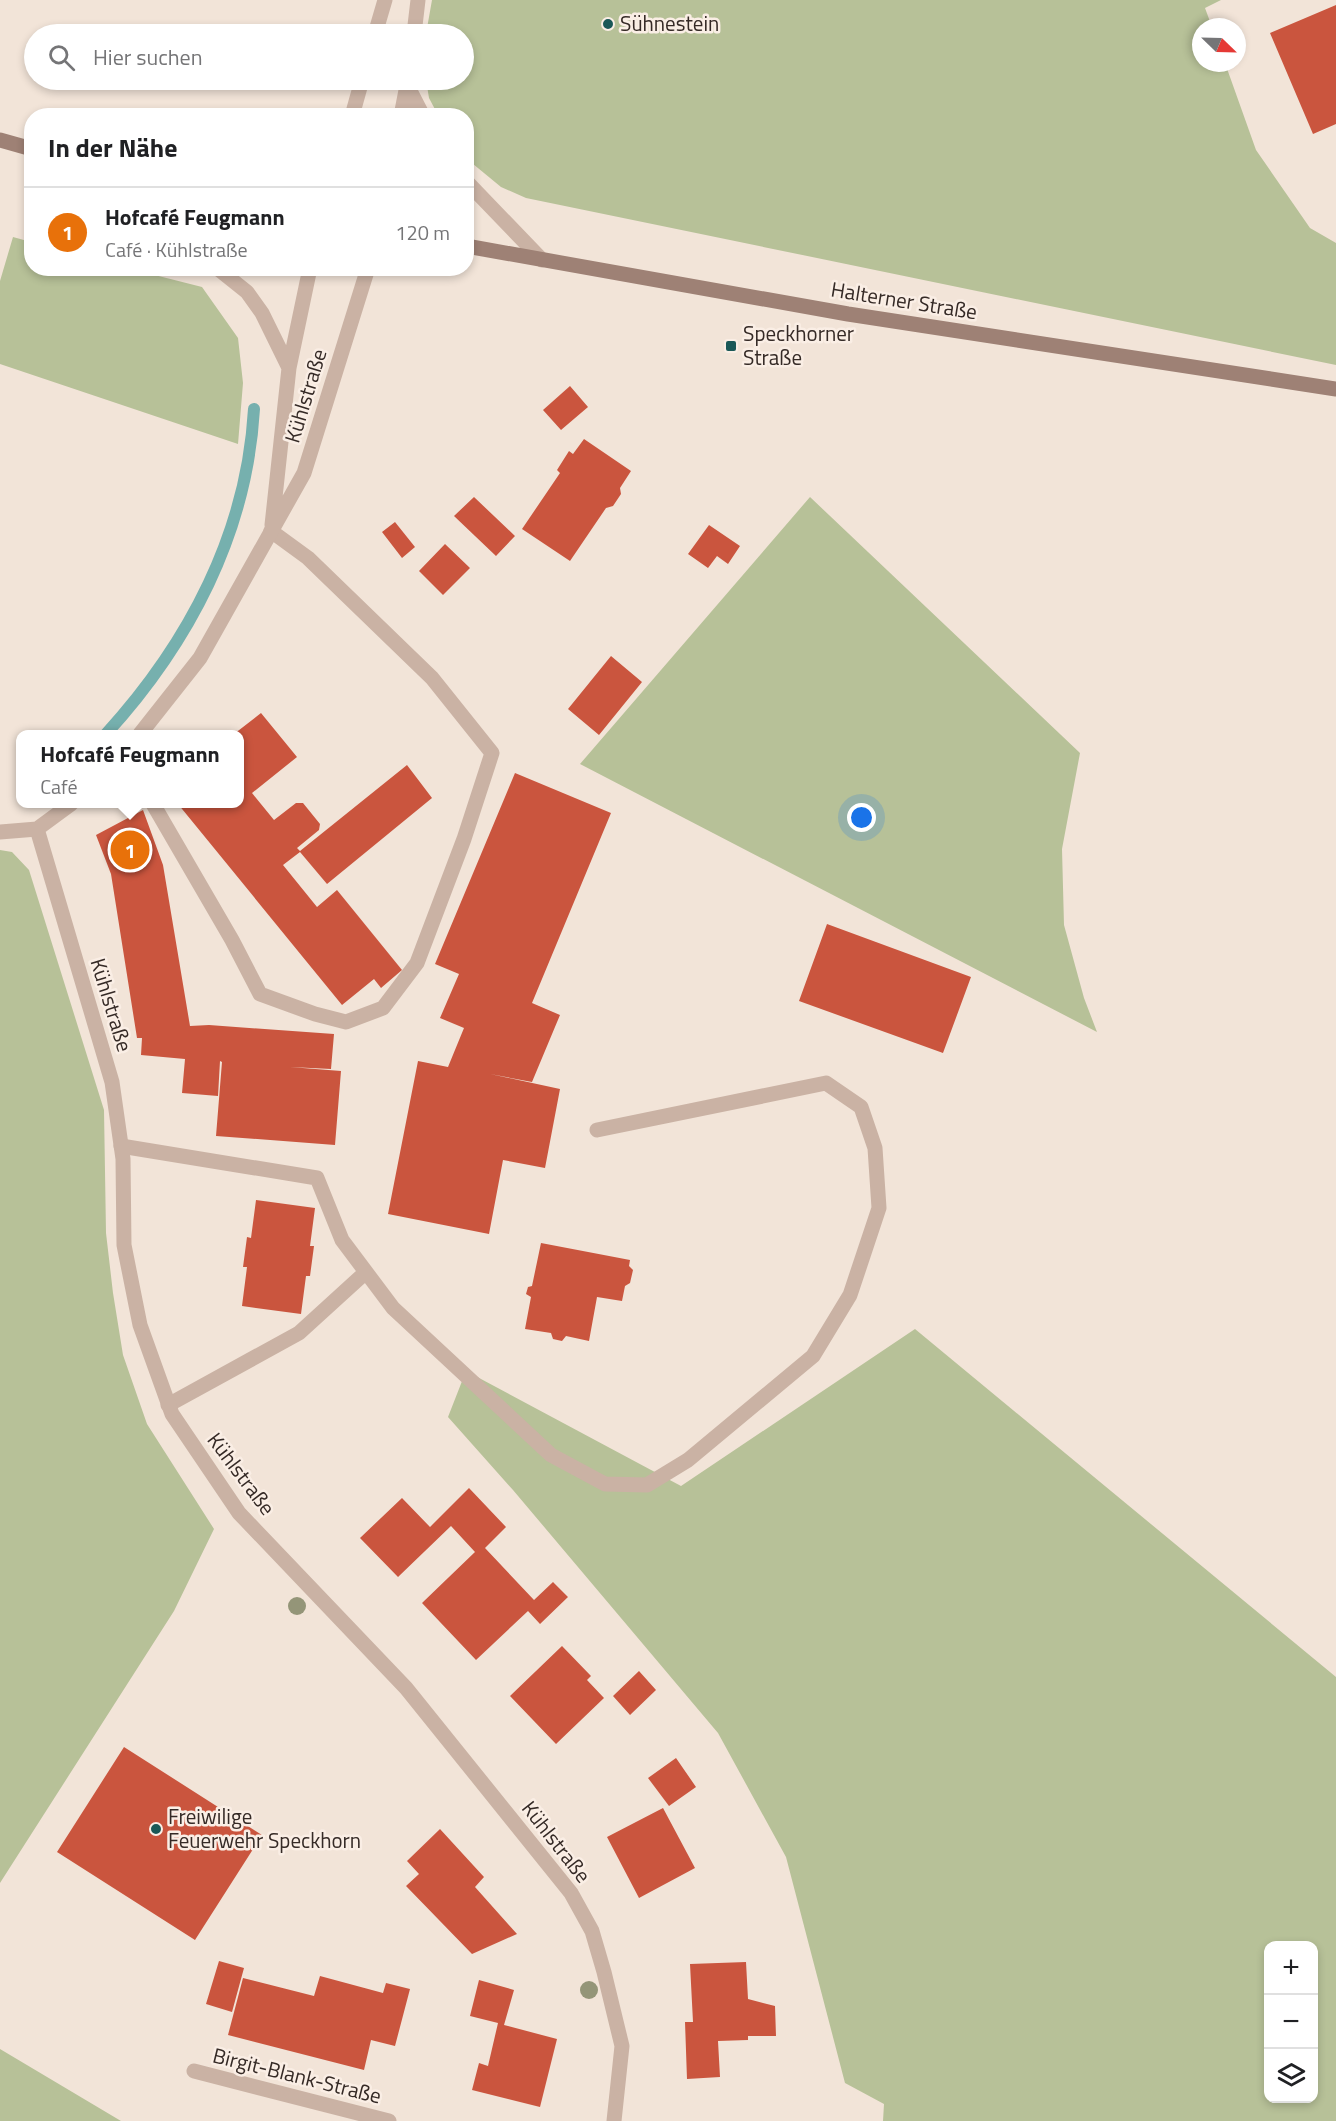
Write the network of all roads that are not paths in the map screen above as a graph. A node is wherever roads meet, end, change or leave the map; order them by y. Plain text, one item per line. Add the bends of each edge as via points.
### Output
1 (385, 0) edge
2 (418, 0) edge
3 (378, 24) edge
4 (415, 24) edge
5 (359, 90) edge
6 (406, 90) edge
7 (411, 90) edge
8 (354, 108) edge
9 (402, 108) edge
10 (419, 108) edge
11 (0, 140) edge
12 (24, 147) edge
13 (474, 189) edge
14 (474, 247) edge
15 (542, 260) junction
16 (227, 276) edge
17 (308, 276) edge
18 (366, 276) edge
19 (289, 368) junction
20 (1336, 389) edge
21 (271, 531) junction
22 (144, 730) edge
23 (65, 808) edge
24 (155, 808) edge
25 (36, 829) junction
26 (0, 832) edge
27 (597, 1130) dead end
28 (121, 1146) junction
29 (366, 1272) junction
30 (168, 1405) junction
31 (194, 2071) dead end
32 (389, 2121) edge
33 (615, 2121) edge

1 - 3 street
2 - 4 street
5 - 8 street
6 - 9 street
7 - 10 street
11 - 12 main road
13 - 15 street
14 - 15 main road, Halterner Straße
15 - 20 main road, Halterner Straße via 837,312
16 - 19 street, Kühlstraße via 247,292 262,313
17 - 19 street, Kühlstraße
18 - 21 street, Kühlstraße via 304,473
19 - 21 street, Kühlstraße
21 - 22 street, Kühlstraße via 200,658
21 - 24 street via 308,558 432,678 492,753 417,963 383,1008 346,1022 260,994
23 - 25 street
25 - 26 street
25 - 28 street, Kühlstraße via 112,1082
27 - 29 street via 826,1083 861,1107 875,1148 879,1208 849,1295 813,1356 688,1460 647,1485 604,1484 551,1455 393,1308
28 - 29 street via 317,1178 342,1240
28 - 30 street, Kühlstraße via 124,1245 140,1325
29 - 30 street via 299,1333
30 - 33 street, Kühlstraße via 238,1513 406,1688 571,1893 592,1931 622,2046
31 - 32 street, Birgit-Blank-Straße

